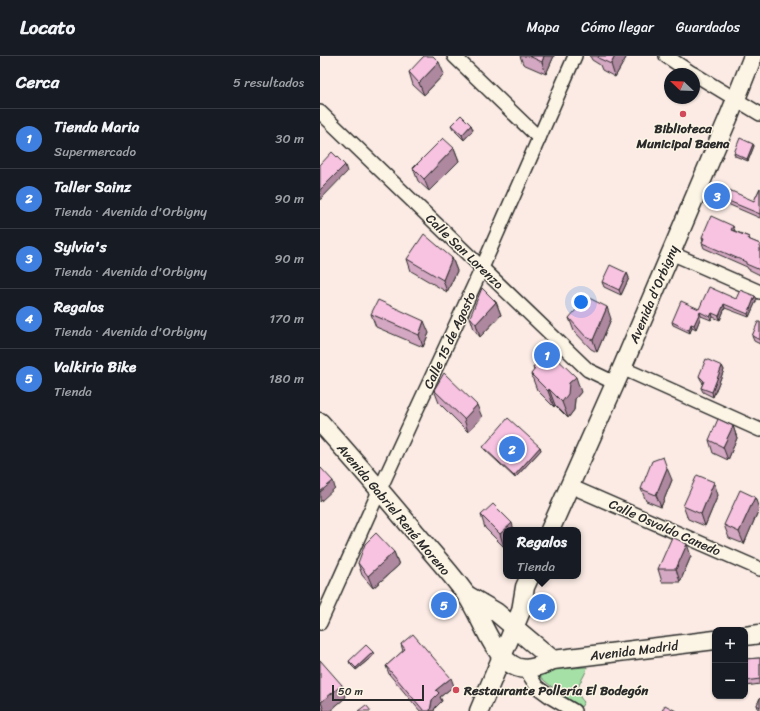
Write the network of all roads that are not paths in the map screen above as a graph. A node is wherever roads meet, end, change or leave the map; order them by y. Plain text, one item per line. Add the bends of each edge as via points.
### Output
1 (454, 56) edge
2 (575, 56) edge
3 (666, 56) edge
4 (753, 56) edge
5 (685, 68) edge
6 (700, 78) edge
7 (736, 100) junction
8 (320, 112) edge
9 (760, 114) edge
10 (539, 138) junction
11 (671, 253) junction
12 (482, 268) junction
13 (760, 292) edge
14 (618, 376) junction
15 (320, 422) edge
16 (760, 430) edge
17 (570, 486) junction
18 (380, 490) junction
19 (551, 527) edge
20 (760, 569) edge
21 (528, 581) edge
22 (467, 595) junction
23 (510, 622) junction
24 (320, 623) edge
25 (760, 634) edge
26 (748, 636) edge
27 (712, 640) edge
28 (498, 651) junction
29 (553, 660) junction
30 (526, 670) junction
31 (466, 711) edge
32 (479, 711) edge
33 (574, 711) edge

1 - 10 street
2 - 10 street, Calle 15 de Agosto
3 - 5 street
4 - 7 main road, Avenida d'Orbigny
6 - 7 street
7 - 9 street
7 - 11 main road, Avenida d'Orbigny
8 - 12 street, Calle San Lorenzo
10 - 12 street, Calle 15 de Agosto
11 - 13 street
11 - 14 main road, Avenida d'Orbigny
12 - 14 street, Calle San Lorenzo via 588,370
12 - 18 street, Calle 15 de Agosto
14 - 16 street, Calle San Lorenzo
14 - 17 main road, Avenida d'Orbigny
15 - 18 main road, Avenida Gabriel René Moreno
17 - 19 main road, Avenida d'Orbigny
17 - 20 street, Calle Osvaldo Canedo
18 - 22 main road, Avenida Gabriel René Moreno
18 - 24 street, Calle 15 de Agosto
21 - 23 main road via 521,611
22 - 23 main road, Avenida Gabriel René Moreno
22 - 28 main road, Avenida Gabriel René Moreno
23 - 28 main road
23 - 29 main road
25 - 26 main road
27 - 29 main road, Avenida Madrid
28 - 30 main road via 512,665
28 - 31 main road
28 - 32 main road
29 - 30 main road, Avenida Madrid
30 - 33 street via 536,687

